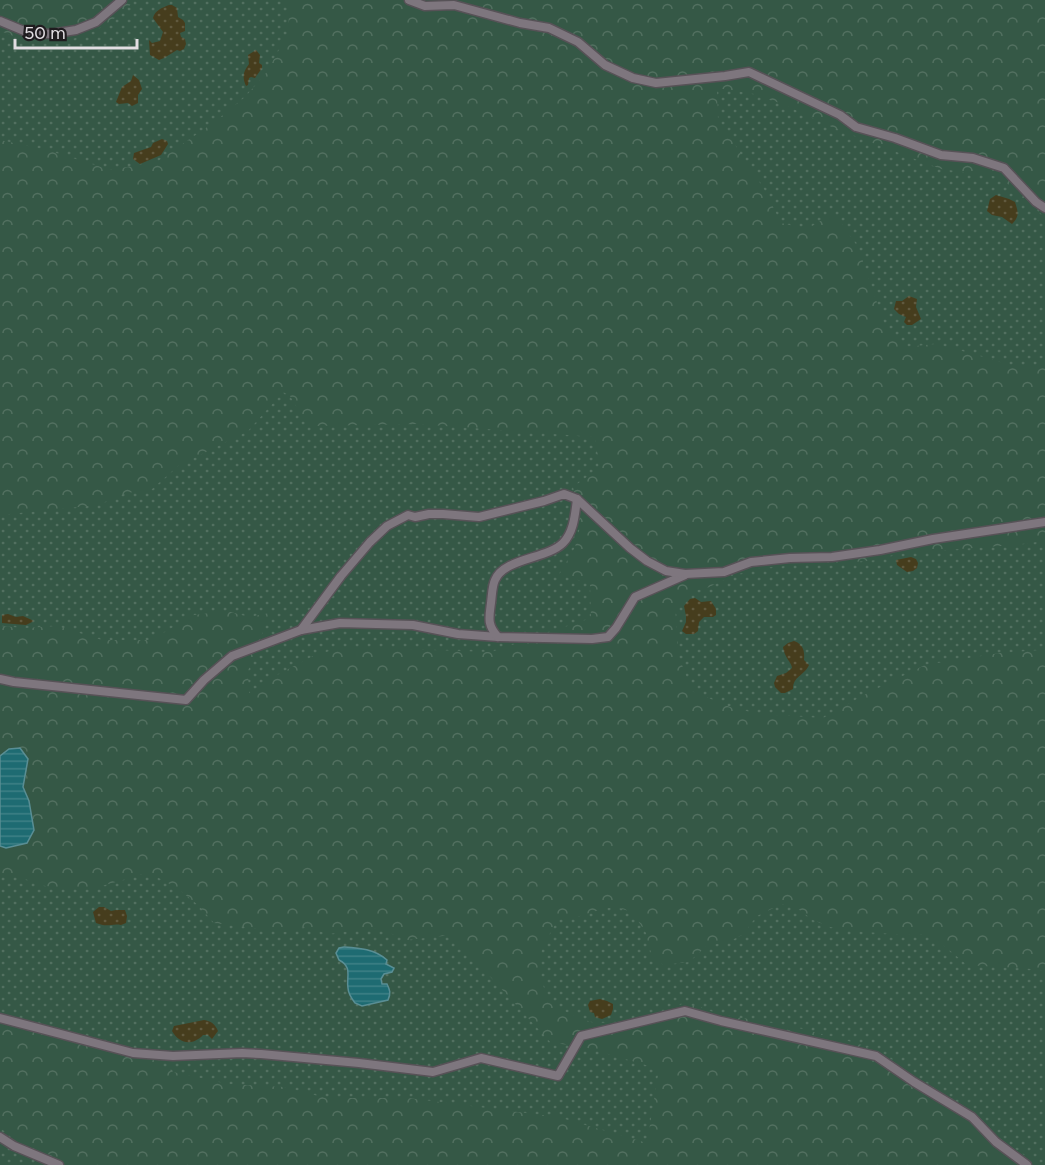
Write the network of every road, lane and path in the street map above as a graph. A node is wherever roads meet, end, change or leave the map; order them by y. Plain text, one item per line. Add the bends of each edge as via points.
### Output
1 (122, 0) edge
2 (409, 0) edge
3 (0, 21) edge
4 (1045, 208) edge
5 (577, 499) junction
6 (1045, 522) edge
7 (685, 574) junction
8 (301, 630) junction
9 (498, 638) junction
10 (0, 679) edge
11 (0, 1018) edge
12 (0, 1137) edge
13 (59, 1165) edge
14 (1027, 1165) edge

1 - 3 lane via 96,22 76,30 29,33
2 - 4 lane via 425,6 454,5 549,28 578,42 605,65 656,83 749,72 856,127 941,155 1004,168
5 - 7 lane via 647,561 666,572
5 - 8 lane via 564,494 479,517 408,515 387,526 370,542
5 - 9 lane via 570,535 561,545 509,566 494,580 489,619
6 - 7 lane via 880,550 752,562 724,572
7 - 9 lane via 635,597 608,637
8 - 9 lane via 340,623 413,625
8 - 10 lane via 232,656 186,700
11 - 14 lane via 134,1053 261,1054 433,1072 481,1058 558,1076 580,1036 685,1011 876,1056 972,1117 996,1142
12 - 13 lane

